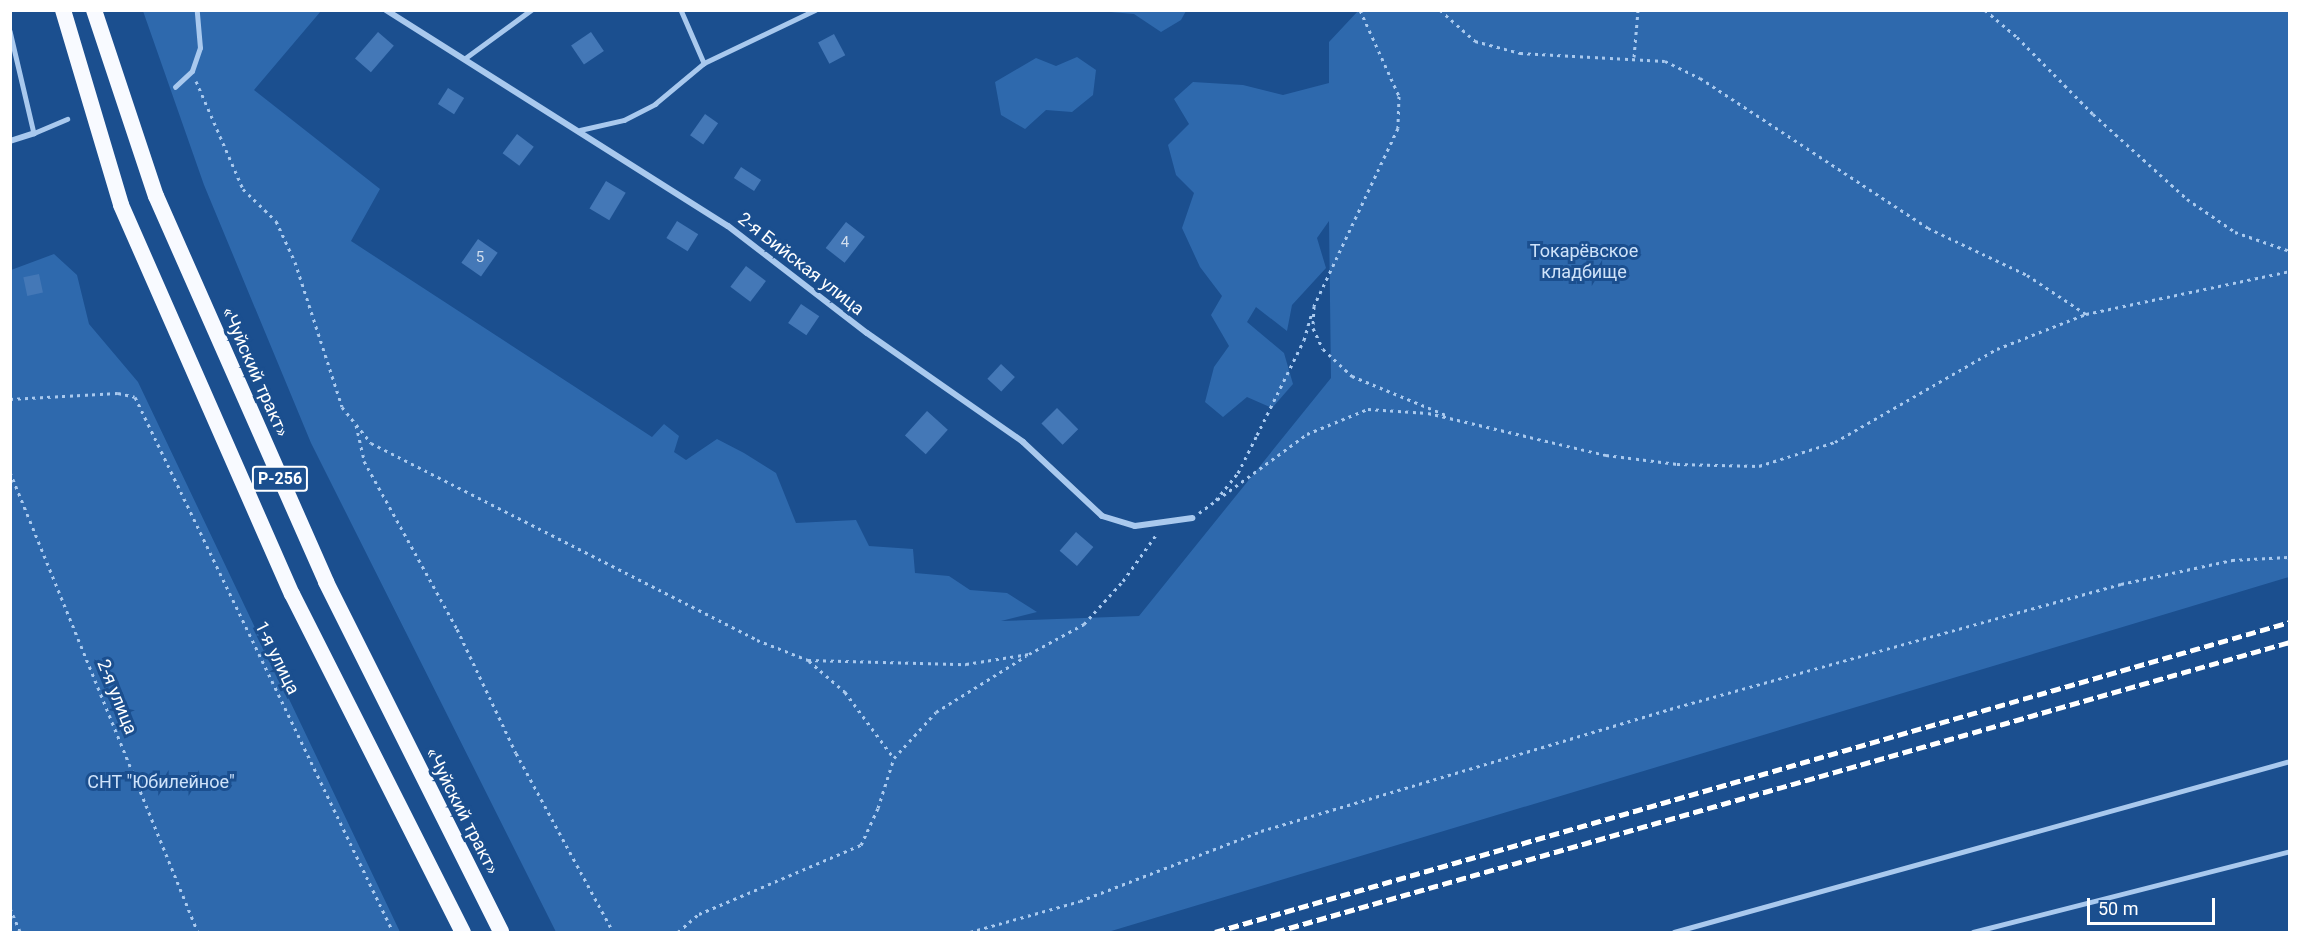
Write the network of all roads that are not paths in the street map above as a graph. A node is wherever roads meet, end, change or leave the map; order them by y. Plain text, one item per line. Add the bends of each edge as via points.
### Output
1 (63, 10) edge
2 (94, 10) edge
3 (197, 10) edge
4 (386, 10) edge
5 (531, 10) edge
6 (681, 10) edge
7 (815, 10) edge
8 (10, 31) edge
9 (464, 59) junction
10 (704, 63) junction
11 (175, 87) dead end
12 (67, 119) dead end
13 (580, 130) junction
14 (34, 133) junction
15 (10, 141) edge
16 (1192, 518) road end
17 (2289, 761) edge
18 (2289, 851) edge
19 (463, 933) edge
20 (501, 933) edge
21 (1674, 933) edge
22 (1972, 933) edge

1 - 19 highway, Р-256 via 126,215 292,594
2 - 20 highway, «Чуйский тракт» / Р-256 via 156,196 321,572
3 - 11 lane via 200,48 192,71
4 - 9 street, 2-я Бийская улица
5 - 9 lane
6 - 10 lane
7 - 10 lane
8 - 14 lane
9 - 13 street, 2-я Бийская улица
10 - 13 lane via 655,104 624,120
12 - 14 lane
13 - 16 street, 2-я Бийская улица via 728,226 867,333 1023,442 1102,516 1135,526
14 - 15 street
17 - 21 lane
18 - 22 lane

